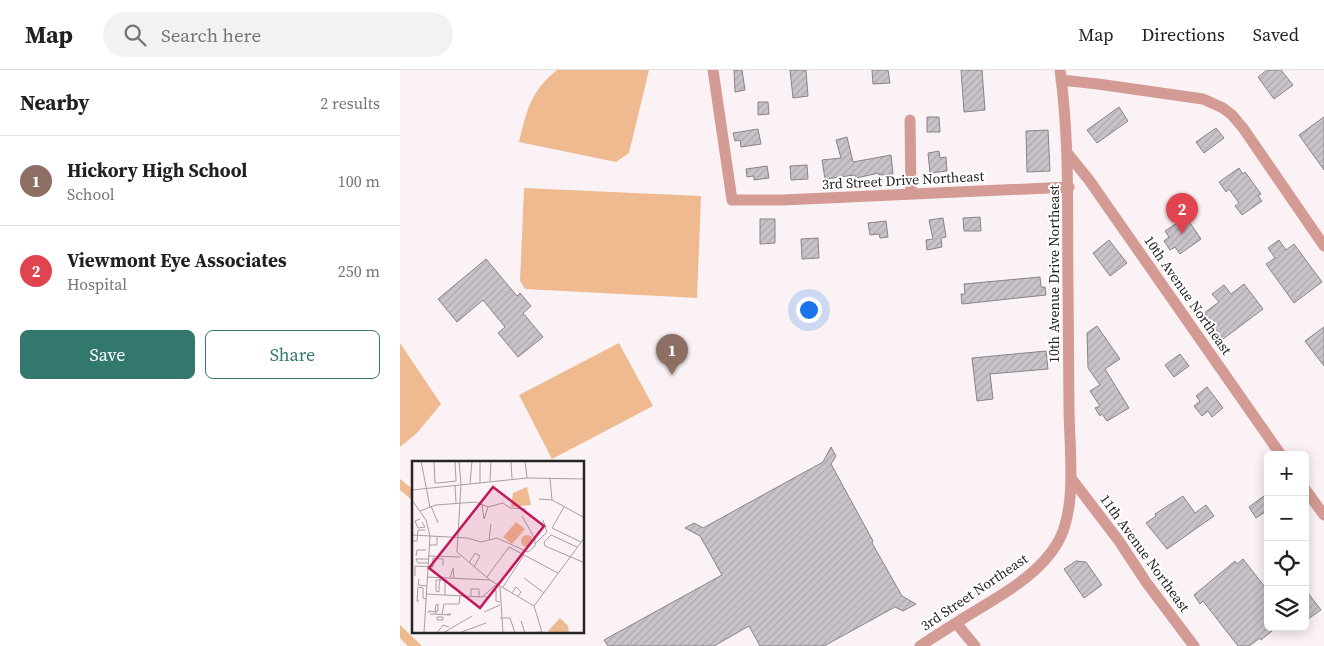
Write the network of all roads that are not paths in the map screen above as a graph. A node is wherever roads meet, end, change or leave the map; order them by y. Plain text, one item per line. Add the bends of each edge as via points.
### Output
1 (713, 70) edge
2 (1061, 75) edge
3 (910, 120) dead end
4 (1068, 154) junction
5 (1069, 187) junction
6 (911, 194) junction
7 (1324, 246) edge
8 (1279, 451) edge
9 (1071, 478) junction
10 (1309, 494) edge
11 (1324, 515) edge
12 (956, 623) junction
13 (920, 646) edge
14 (975, 646) edge
15 (1194, 646) edge

1 - 6 street, 3rd Street Drive Northeast via 732,200
2 - 4 street, 10th Avenue Drive Northeast
2 - 7 street via 1203,100 1223,108 1243,128
3 - 6 street
4 - 5 street, 10th Avenue Drive Northeast
4 - 8 street, 10th Avenue Northeast
5 - 6 street, 3rd Street Drive Northeast
5 - 9 street, 10th Avenue Drive Northeast
9 - 12 street, 3rd Street Northeast via 1068,511 1060,538 1049,556 1030,575
9 - 15 street, 11th Avenue Northeast
10 - 11 street
12 - 13 street, 3rd Street Northeast
12 - 14 street

